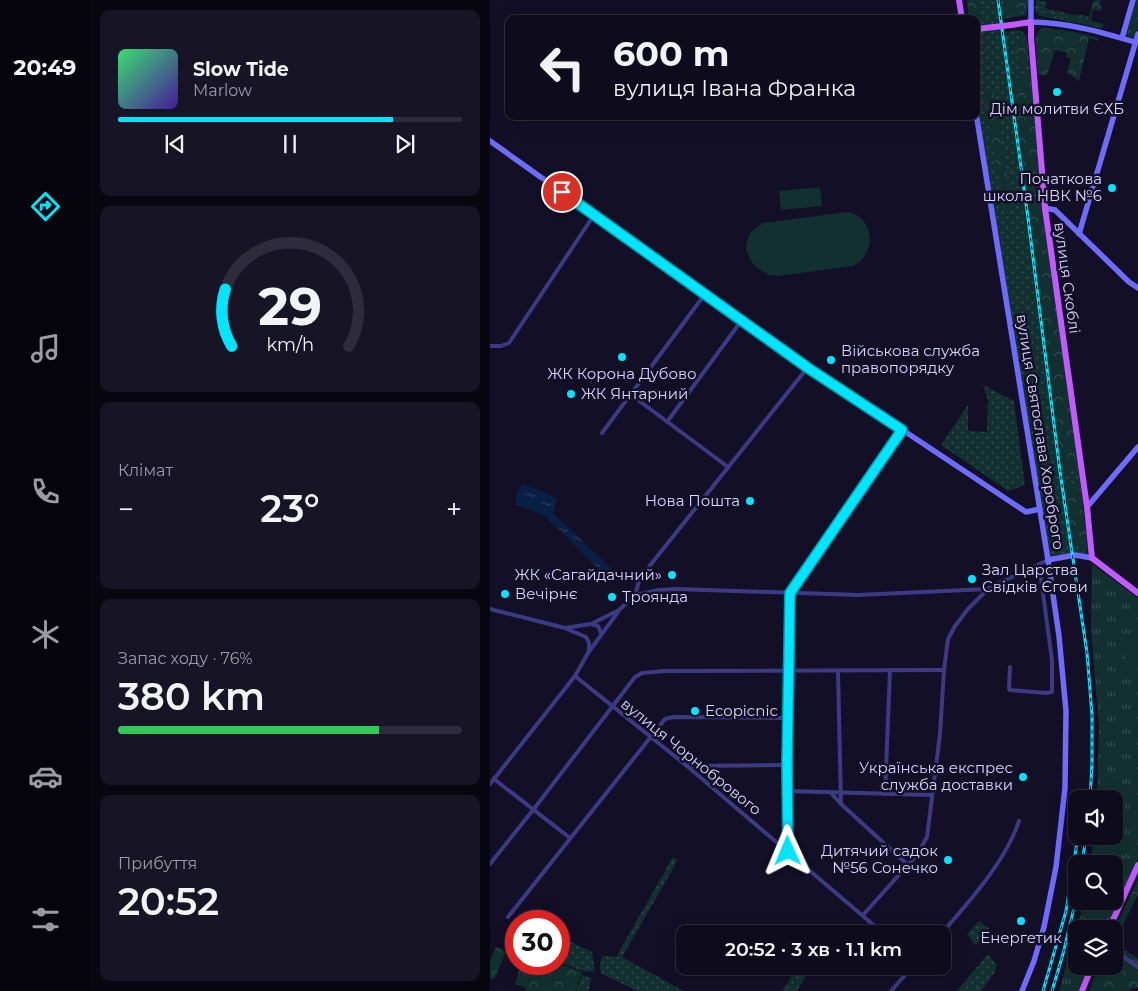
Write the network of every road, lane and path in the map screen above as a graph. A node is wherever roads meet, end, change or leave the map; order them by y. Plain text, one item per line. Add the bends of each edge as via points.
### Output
1 (959, 0) edge
2 (1031, 0) edge
3 (1133, 0) edge
4 (961, 15) edge
5 (1031, 22) junction
6 (980, 29) edge
7 (1138, 34) edge
8 (1122, 38) junction
9 (1137, 43) edge
10 (977, 120) edge
11 (490, 141) edge
12 (1045, 208) junction
13 (594, 215) junction
14 (1080, 234) junction
15 (1138, 288) edge
16 (705, 294) junction
17 (742, 320) junction
18 (490, 346) edge
19 (808, 368) junction
20 (630, 394) junction
21 (667, 422) junction
22 (902, 430) junction
23 (602, 433) dead end
24 (1138, 447) edge
25 (728, 467) junction
26 (1087, 507) junction
27 (1040, 509) junction
28 (1092, 558) junction
29 (1048, 560) junction
30 (1039, 564) junction
31 (988, 589) junction
32 (790, 593) junction
33 (1138, 593) edge
34 (635, 595) junction
35 (490, 609) edge
36 (619, 610) junction
37 (590, 624) junction
38 (565, 628) junction
39 (600, 636) junction
40 (586, 638) junction
41 (588, 653) junction
42 (1010, 667) dead end
43 (890, 670) junction
44 (944, 670) junction
45 (789, 671) junction
46 (838, 671) junction
47 (574, 676) junction
48 (612, 706) junction
49 (788, 718) junction
50 (651, 737) junction
51 (787, 765) junction
52 (687, 766) junction
53 (494, 779) junction
54 (490, 784) edge
55 (787, 791) junction
56 (830, 792) junction
57 (841, 793) junction
58 (886, 794) junction
59 (932, 795) junction
60 (841, 804) junction
61 (533, 810) junction
62 (1019, 821) dead end
63 (570, 838) junction
64 (788, 851) junction
65 (490, 864) edge
66 (908, 865) junction
67 (1138, 865) edge
68 (513, 910) edge
69 (862, 915) junction
70 (1112, 920) edge
71 (874, 925) edge
72 (949, 925) edge
73 (1123, 956) edge
74 (1138, 967) edge
75 (905, 975) edge
76 (1088, 975) edge
77 (891, 991) edge
78 (1022, 991) edge
79 (1082, 991) edge

1 - 4 main road
2 - 5 main road, вулиця Скоблі
3 - 8 main road
5 - 6 main road, bridge
5 - 8 main road
5 - 12 main road, вулиця Скоблі
7 - 9 main road
8 - 9 main road
9 - 14 main road
10 - 27 main road, вулиця Святослава Хороброго
11 - 13 main road
12 - 14 main road via 1055,210
12 - 26 main road, вулиця Скоблі
13 - 16 main road
13 - 18 street via 509,343
14 - 15 main road
16 - 17 main road
16 - 20 street
17 - 19 main road
17 - 21 street
19 - 22 main road
19 - 25 street
20 - 21 street
20 - 23 street
21 - 25 street
22 - 27 main road via 1026,512
22 - 32 street
24 - 26 main road
25 - 34 street via 640,578
26 - 28 main road, вулиця Скоблі
27 - 29 main road, вулиця Святослава Хороброго
28 - 29 main road via 1075,555
28 - 33 main road
29 - 30 street
29 - 78 main road, вулиця Святослава Хороброго via 1066,704 1065,788 1046,919
30 - 31 street
30 - 42 street via 1052,660 1052,692 1010,690
31 - 32 street via 858,595
31 - 44 street via 955,626 948,639
32 - 34 street via 677,589
32 - 45 street
34 - 36 street
35 - 38 street
36 - 37 street
36 - 39 street
37 - 38 street
37 - 39 street via 598,626
37 - 40 street via 584,630
38 - 40 street
39 - 40 street via 592,641
39 - 41 street
40 - 41 street
41 - 47 street
43 - 44 street
43 - 46 street
43 - 58 street
44 - 59 street
45 - 46 street
45 - 48 street via 642,673
45 - 49 street
46 - 57 street
47 - 48 street, вулиця Чорнобрового
47 - 53 street
48 - 50 street, вулиця Чорнобрового
48 - 61 street
49 - 50 street via 673,717 665,720
49 - 51 street
50 - 52 street, вулиця Чорнобрового
50 - 63 street
51 - 52 street
51 - 55 street
52 - 64 street, вулиця Чорнобрового
53 - 54 street
53 - 61 street
55 - 56 street
55 - 64 street
56 - 57 street
56 - 60 street
57 - 58 street
57 - 60 street
58 - 59 street
59 - 66 street via 927,837
60 - 66 street
61 - 63 street
61 - 65 street
62 - 72 street via 1012,841 998,862
63 - 68 street
64 - 69 street, вулиця Чорнобрового
66 - 69 street
67 - 70 main road
69 - 71 street, вулиця Чорнобрового
73 - 74 street
75 - 77 street
76 - 79 main road

